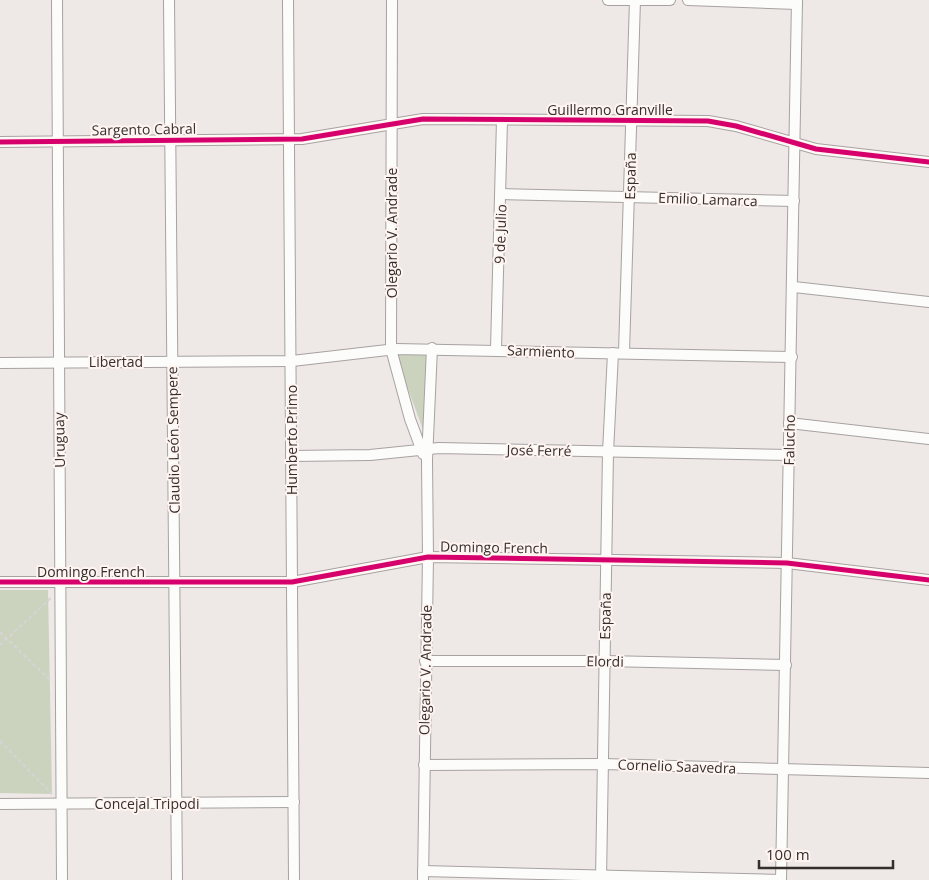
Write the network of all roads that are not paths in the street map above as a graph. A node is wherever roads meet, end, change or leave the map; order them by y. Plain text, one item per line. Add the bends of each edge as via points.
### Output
1 (57, 0) edge
2 (169, 0) edge
3 (288, 0) edge
4 (392, 0) edge
5 (608, 0) edge
6 (635, 0) edge
7 (670, 0) edge
8 (688, 0) edge
9 (797, 2) edge
10 (502, 120) junction
11 (631, 120) junction
12 (392, 124) junction
13 (289, 139) junction
14 (171, 140) junction
15 (58, 141) junction
16 (0, 142) edge
17 (796, 144) junction
18 (929, 162) edge
19 (501, 194) junction
20 (629, 196) junction
21 (794, 201) junction
22 (794, 287) junction
23 (929, 302) edge
24 (432, 348) junction
25 (391, 349) junction
26 (496, 349) junction
27 (624, 352) junction
28 (612, 353) junction
29 (792, 356) junction
30 (58, 361) junction
31 (292, 361) junction
32 (172, 362) junction
33 (0, 363) edge
34 (789, 423) junction
35 (929, 439) edge
36 (425, 449) junction
37 (608, 452) junction
38 (788, 455) junction
39 (291, 456) junction
40 (428, 558) junction
41 (606, 560) junction
42 (787, 563) junction
43 (929, 580) edge
44 (175, 581) junction
45 (0, 582) edge
46 (292, 582) junction
47 (61, 585) junction
48 (425, 661) junction
49 (605, 661) junction
50 (786, 665) junction
51 (603, 764) junction
52 (424, 765) junction
53 (784, 770) junction
54 (929, 773) edge
55 (294, 802) junction
56 (61, 803) junction
57 (176, 803) junction
58 (0, 804) edge
59 (423, 875) edge
60 (601, 878) edge
61 (62, 880) edge
62 (177, 880) edge
63 (294, 880) edge
64 (781, 880) edge

1 - 15 street, Uruguay
2 - 14 street, Claudio León Sempere
3 - 13 street, Humberto Primo
4 - 12 street, Olegario V. Andrade
5 - 6 street
6 - 7 street
6 - 11 street, España
8 - 9 street
9 - 17 street, Falucho
10 - 11 street, Guillermo Granville
10 - 12 street, Guillermo Granville via 423,119
10 - 19 street, 9 de Julio
11 - 17 street, Guillermo Granville via 722,123
11 - 20 street, España
12 - 13 street, Guillermo Granville
12 - 25 street, Olegario V. Andrade
13 - 14 street, Sargento Cabral
13 - 31 street, Humberto Primo
14 - 15 street, Sargento Cabral
14 - 32 street, Claudio León Sempere
15 - 16 street, Sargento Cabral
15 - 30 street, Uruguay
17 - 18 street, Guillermo Granville
17 - 21 street, Falucho
19 - 20 street, Emilio Lamarca
19 - 26 street, 9 de Julio
20 - 21 street, Emilio Lamarca
20 - 27 street, España
21 - 22 street, Falucho
22 - 23 street
22 - 29 street, Falucho
24 - 25 street, Sarmiento
24 - 26 street, Sarmiento
24 - 36 street, Olegario V. Andrade
25 - 31 street, Sarmiento
25 - 36 street, Olegario V. Andrade
26 - 28 street, Sarmiento
27 - 28 street, Sarmiento
27 - 29 street, Sarmiento
28 - 37 street, España
29 - 34 street, Falucho
30 - 32 street, Libertad
30 - 33 street, Libertad
30 - 47 street, Uruguay
31 - 32 street, Libertad
31 - 39 street, Humberto Primo
32 - 44 street, Claudio León Sempere
34 - 35 street
34 - 38 street, Falucho
36 - 37 street, José Ferré
36 - 39 street, José Ferré via 370,455
36 - 40 street, Olegario V. Andrade
37 - 38 street, José Ferré
37 - 41 street, España
38 - 42 street, Falucho
39 - 46 street, Humberto Primo
40 - 41 street, Domingo French
40 - 46 street, Domingo French
40 - 48 street, Olegario V. Andrade
41 - 42 street, Domingo French
41 - 49 street, España
42 - 43 street, Domingo French
42 - 50 street, Falucho
44 - 46 street, Domingo French
44 - 47 street, Domingo French
44 - 57 street, Claudio León Sempere
45 - 47 street, Domingo French
46 - 55 street, Humberto Primo
47 - 56 street, Uruguay
48 - 49 street, Elordi
48 - 52 street, Olegario V. Andrade
49 - 50 street, Elordi
49 - 51 street, España
50 - 53 street, Falucho
51 - 52 street, Cornelio Saavedra
51 - 53 street, Cornelio Saavedra
51 - 60 street, España
52 - 59 street, Olegario V. Andrade
53 - 54 street, Cornelio Saavedra
53 - 64 street, Falucho
55 - 57 street, Concejal Tripodi
55 - 63 street, Humberto Primo
56 - 57 street, Concejal Tripodi
56 - 58 street, Concejal Tripodi
56 - 61 street, Uruguay
57 - 62 street, Claudio León Sempere
59 - 60 street
60 - 64 street

